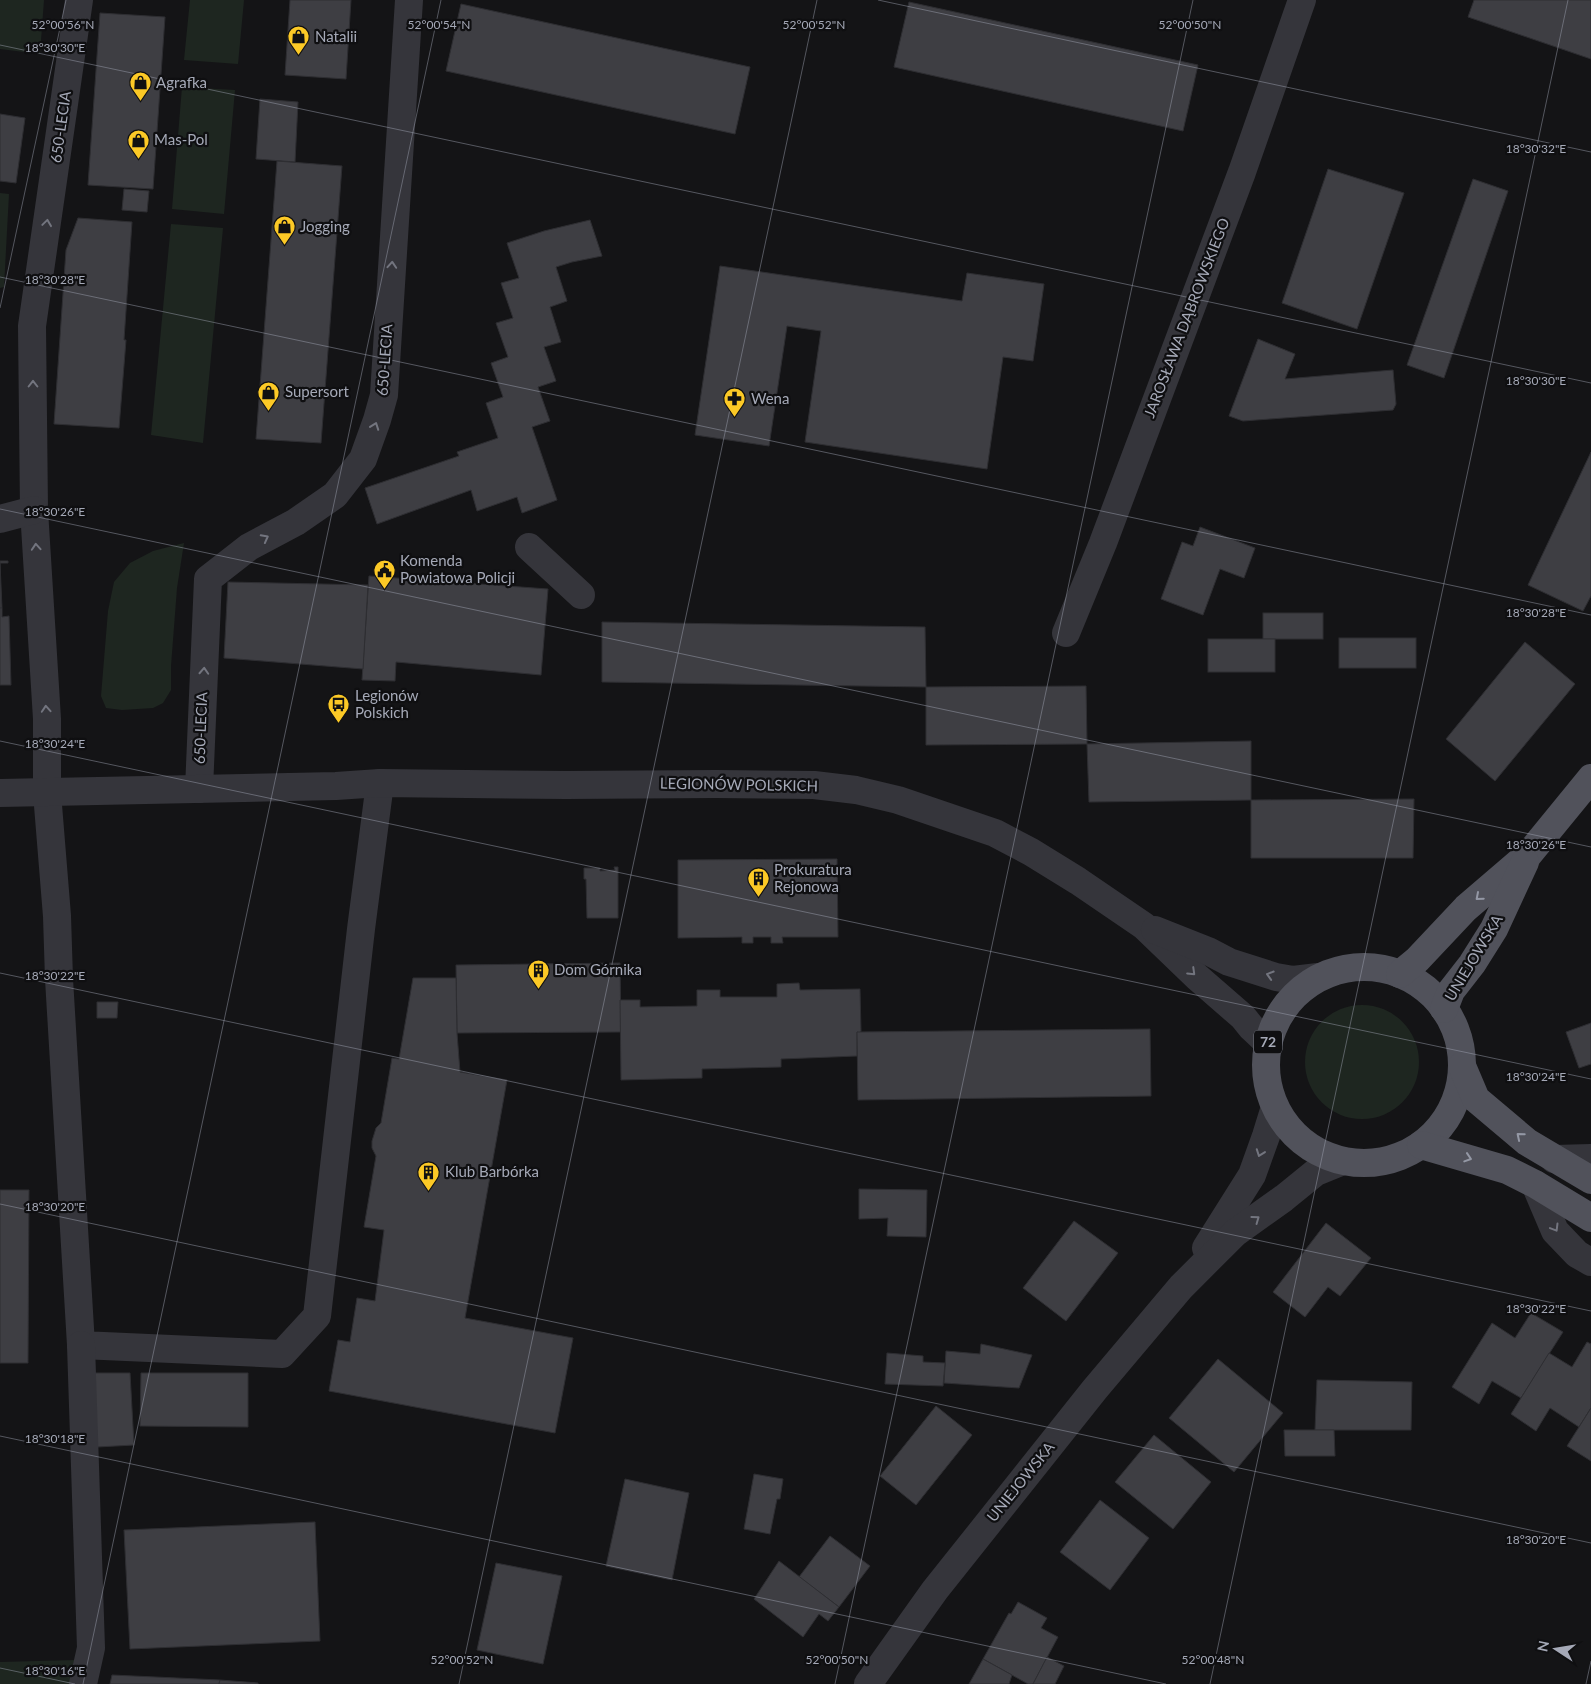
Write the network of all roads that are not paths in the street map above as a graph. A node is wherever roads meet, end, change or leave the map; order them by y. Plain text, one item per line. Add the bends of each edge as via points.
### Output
1 (79, 0) edge
2 (409, 0) edge
3 (1302, 0) edge
4 (34, 510) junction
5 (0, 519) edge
6 (529, 547) dead end
7 (581, 595) dead end
8 (1066, 633) dead end
9 (1591, 778) edge
10 (380, 784) junction
11 (199, 789) junction
12 (0, 793) edge
13 (47, 793) junction
14 (1528, 854) junction
15 (1144, 926) junction
16 (1400, 974) junction
17 (1318, 977) junction
18 (1444, 1009) junction
19 (1268, 1043) junction
20 (1462, 1066) junction
21 (1274, 1107) junction
22 (1421, 1144) junction
23 (1591, 1158) edge
24 (1554, 1159) junction
25 (1343, 1161) junction
26 (1591, 1180) edge
27 (1535, 1184) junction
28 (1591, 1218) edge
29 (1591, 1262) edge
30 (1181, 1287) junction
31 (81, 1345) junction
32 (83, 1684) edge
33 (868, 1684) edge

4 -> 1 street, 650-LECIA via 32,326
11 -> 2 street, 650-LECIA via 208,579 249,547 296,522 335,495 363,459 384,395
3 - 8 street, JAROSŁAWA DĄBROWSKIEGO via 1242,172
4 - 5 street
13 -> 4 street, 650-LECIA via 47,719
6 - 7 street
9 - 14 main road, UNIEJOWSKA
10 - 11 street, LEGIONÓW POLSKICH
10 - 15 street, LEGIONÓW POLSKICH via 814,785 856,790 898,800 995,833 1070,876
10 - 31 street via 317,1316 282,1354
11 - 13 street, LEGIONÓW POLSKICH
12 - 13 street, LEGIONÓW POLSKICH
13 - 31 street, 650-LECIA
14 -> 16 main road, UNIEJOWSKA via 1466,908
14 - 18 main road, UNIEJOWSKA via 1494,929 1450,991
17 -> 15 street, LEGIONÓW POLSKICH via 1293,980 1276,977 1230,962
15 -> 19 street, LEGIONÓW POLSKICH
16 - 17 main road, 72 via 1373,967 1345,968
16 - 18 main road, 72 via 1417,983
17 - 19 main road, 72 via 1295,994 1278,1016
18 - 20 main road, 72 via 1454,1026
19 - 21 main road, 72 via 1266,1075
20 - 22 main road, 72 via 1451,1110 1438,1129
24 -> 20 main road, 72 via 1527,1142 1476,1099
21 - 25 main road, 72 via 1291,1131 1315,1150
21 -> 30 street, UNIEJOWSKA via 1252,1175
22 - 25 main road, 72 via 1397,1157 1370,1163
22 -> 27 main road via 1507,1170
23 - 24 street
24 - 26 main road, 72
30 -> 25 street, UNIEJOWSKA via 1236,1233 1316,1172
27 - 28 main road
27 -> 29 street via 1554,1231 1577,1254
30 - 33 street, UNIEJOWSKA via 935,1590
31 - 32 street, 650-LECIA via 91,1648

